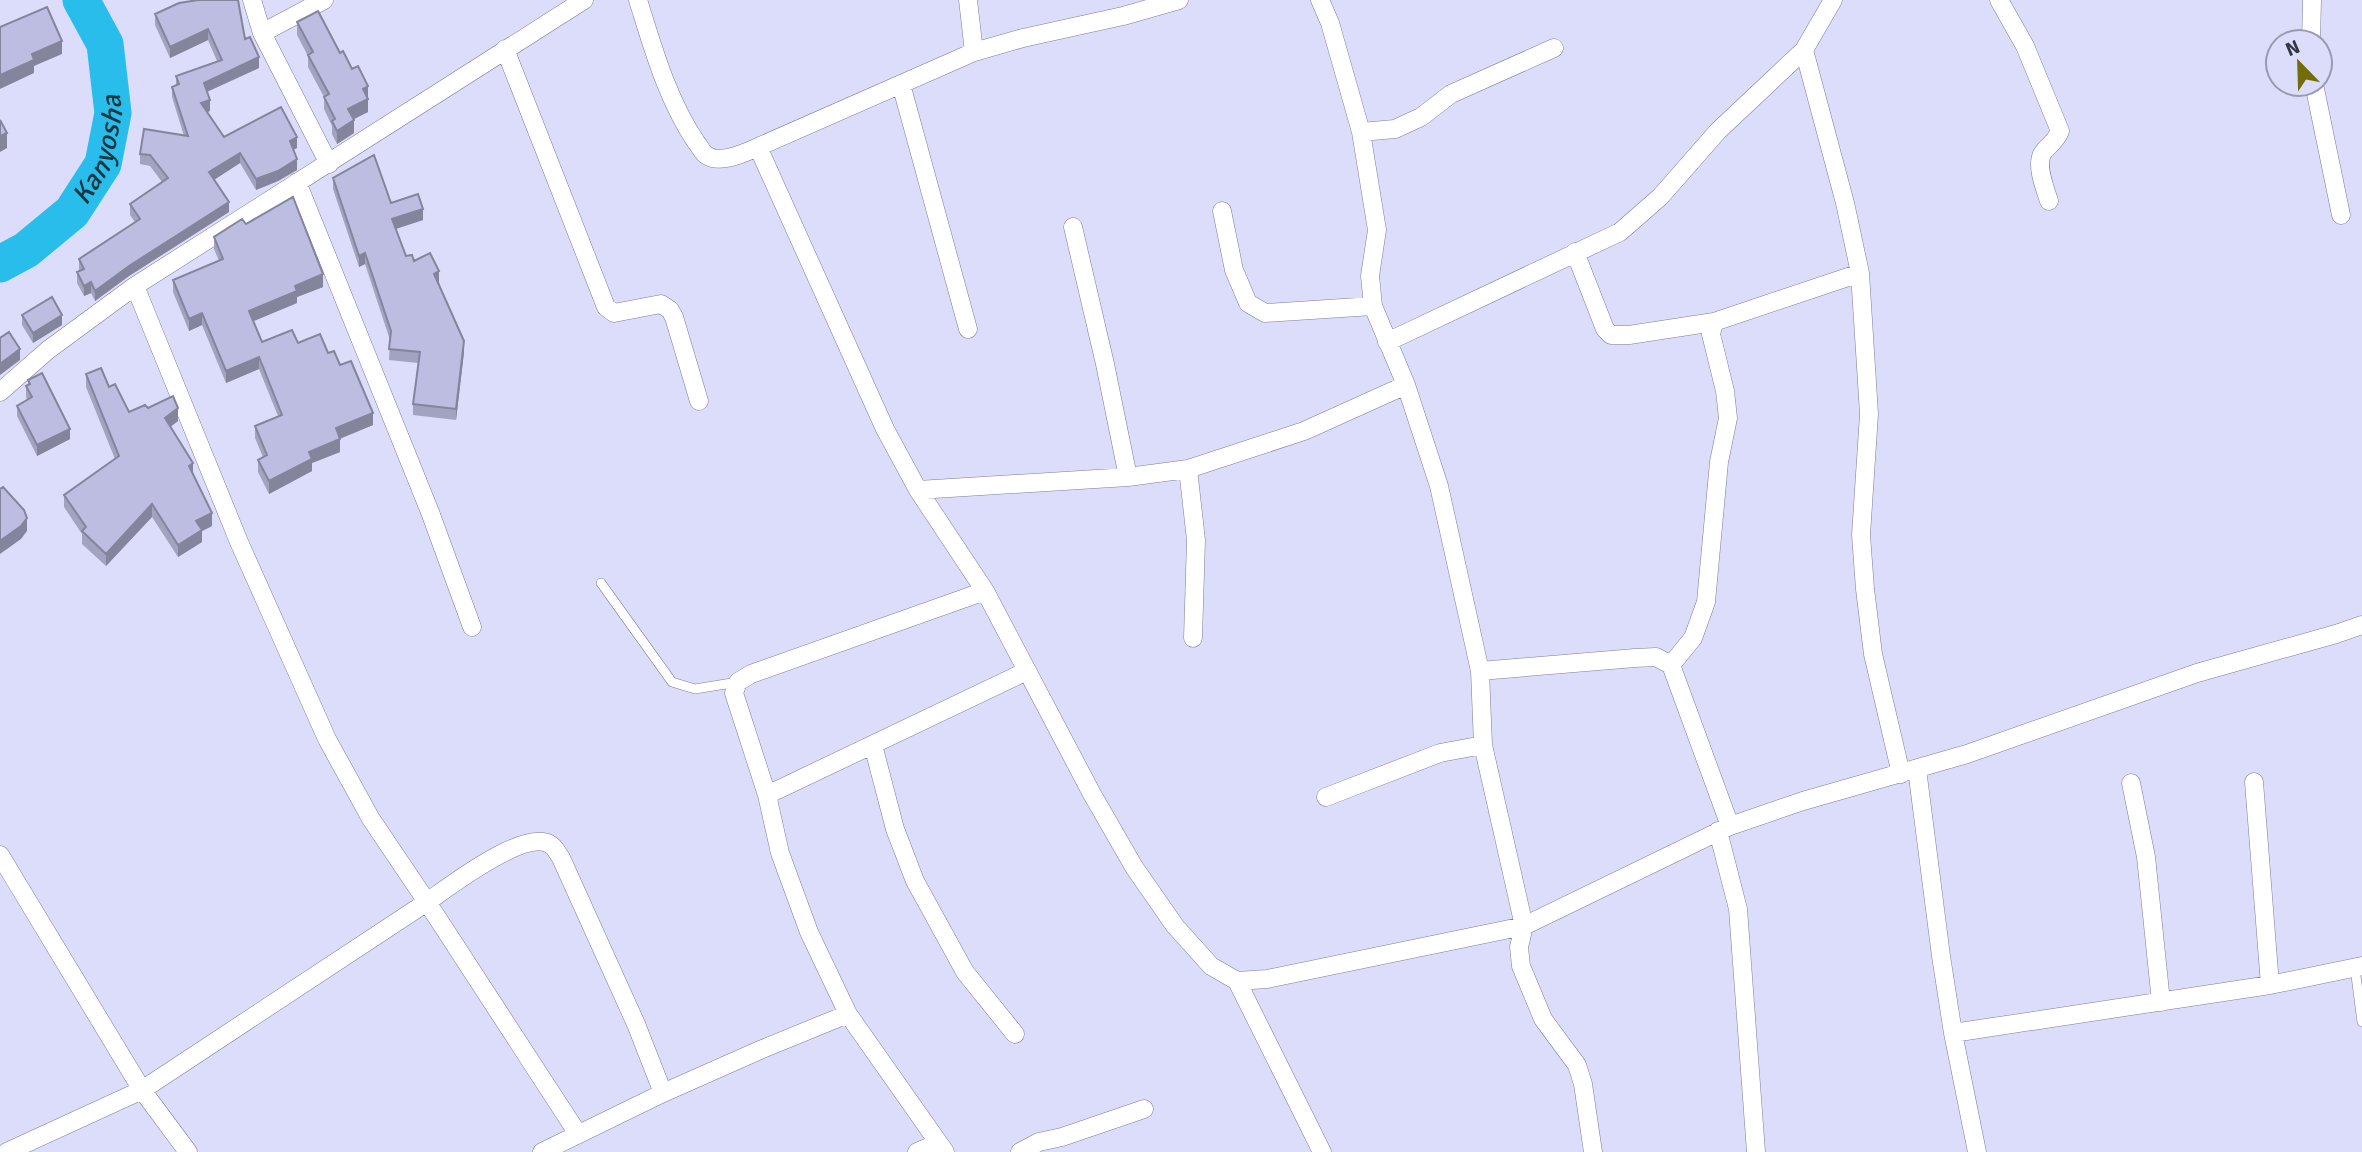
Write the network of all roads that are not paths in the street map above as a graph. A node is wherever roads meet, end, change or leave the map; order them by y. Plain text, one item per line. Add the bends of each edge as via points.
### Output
1 (252, 0) edge
2 (324, 0) edge
3 (584, 0) edge
4 (638, 0) edge
5 (968, 0) edge
6 (1179, 0) edge
7 (1320, 0) edge
8 (1833, 0) edge
9 (1999, 0) edge
10 (2312, 0) edge
11 (2311, 28) edge
12 (262, 33) junction
13 (1554, 48) dead end
14 (505, 49) junction
15 (1804, 50) junction
16 (974, 52) junction
17 (901, 84) junction
18 (2317, 98) edge
19 (1361, 132) junction
20 (758, 147) junction
21 (329, 164) junction
22 (297, 183) junction
23 (2049, 201) dead end
24 (1222, 211) dead end
25 (2341, 215) dead end
26 (1073, 227) dead end
27 (1575, 252) junction
28 (1860, 273) junction
29 (135, 286) junction
30 (1373, 306) junction
31 (1714, 322) junction
32 (968, 329) dead end
33 (1387, 342) junction
34 (1406, 385) junction
35 (0, 392) edge
36 (699, 401) dead end
37 (1188, 469) junction
38 (1128, 477) junction
39 (918, 490) junction
40 (601, 583) dead end
41 (985, 591) junction
42 (2362, 625) edge
43 (472, 627) dead end
44 (1193, 638) dead end
45 (1671, 665) junction
46 (1027, 671) junction
47 (1480, 671) junction
48 (738, 682) junction
49 (873, 745) junction
50 (1483, 745) junction
51 (1909, 771) junction
52 (2255, 782) dead end
53 (2131, 783) dead end
54 (767, 795) junction
55 (1326, 797) dead end
56 (1724, 828) junction
57 (0, 855) edge
58 (427, 902) junction
59 (1524, 926) junction
60 (2359, 967) edge
61 (1237, 981) junction
62 (2270, 985) junction
63 (2161, 1002) junction
64 (848, 1014) junction
65 (2362, 1021) edge
66 (1953, 1033) junction
67 (1015, 1034) dead end
68 (142, 1090) junction
69 (663, 1093) junction
70 (1144, 1109) dead end
71 (579, 1134) junction
72 (941, 1147) edge
73 (7, 1152) edge
74 (188, 1152) edge
75 (542, 1152) edge
76 (917, 1152) edge
77 (1020, 1152) edge
78 (1322, 1152) edge
79 (1592, 1152) edge
80 (1756, 1152) edge
81 (1977, 1152) edge

1 - 12 street
2 - 12 street
3 - 14 street
4 - 20 street via 671,94 705,155 718,159
5 - 16 street
6 - 16 street
7 - 19 street
8 - 15 street
9 - 23 street via 2025,47 2060,131 2056,142 2042,153 2040,166
10 - 11 street
12 - 21 street
13 - 19 street via 1451,94 1421,117 1395,129
14 - 21 street
14 - 36 street via 606,307 614,313 661,304 670,310
15 - 27 street via 1718,131 1660,197 1620,232
15 - 28 street
16 - 17 street
17 - 20 street
17 - 32 street
18 - 25 street
19 - 30 street via 1377,230 1370,276
20 - 39 street via 885,429
21 - 22 street
22 - 29 street
22 - 43 street
24 - 30 street via 1234,270 1248,303 1265,313
26 - 38 street
27 - 31 street via 1611,335
27 - 33 street
28 - 31 street
28 - 51 street via 1869,414 1861,535 1865,589 1873,654
29 - 35 street
29 - 58 street via 239,542 327,739 371,819
30 - 33 street
31 - 45 street via 1711,334 1728,418 1717,475 1706,603 1693,638
33 - 34 street
34 - 37 street via 1304,431
34 - 47 street via 1439,486
37 - 38 street
37 - 44 street via 1196,540
38 - 39 street
39 - 41 street
40 - 48 lane via 672,682 695,689
41 - 46 street
41 - 48 street
42 - 51 street via 2197,673
45 - 47 street via 1656,657
45 - 56 street
46 - 49 street
46 - 61 street via 1134,867 1175,926 1211,966
47 - 50 street
48 - 54 street via 734,693
49 - 54 street
49 - 67 street via 895,829 915,881 965,972
50 - 55 street via 1440,752
50 - 59 street
51 - 56 street
51 - 66 street
52 - 62 street
53 - 63 street via 2146,857
54 - 64 street via 780,853 805,921
56 - 59 street
56 - 80 street via 1738,909
57 - 68 street
58 - 68 street
58 - 69 street via 525,842 551,844
58 - 71 street
59 - 61 street via 1267,979
59 - 79 street via 1521,966 1543,1019 1577,1065
60 - 62 street
60 - 65 lane
61 - 78 street
62 - 63 street
63 - 66 street
64 - 69 street
64 - 72 street
66 - 81 street
68 - 73 street
68 - 74 street
69 - 71 street
70 - 77 street
71 - 75 street
72 - 76 street

